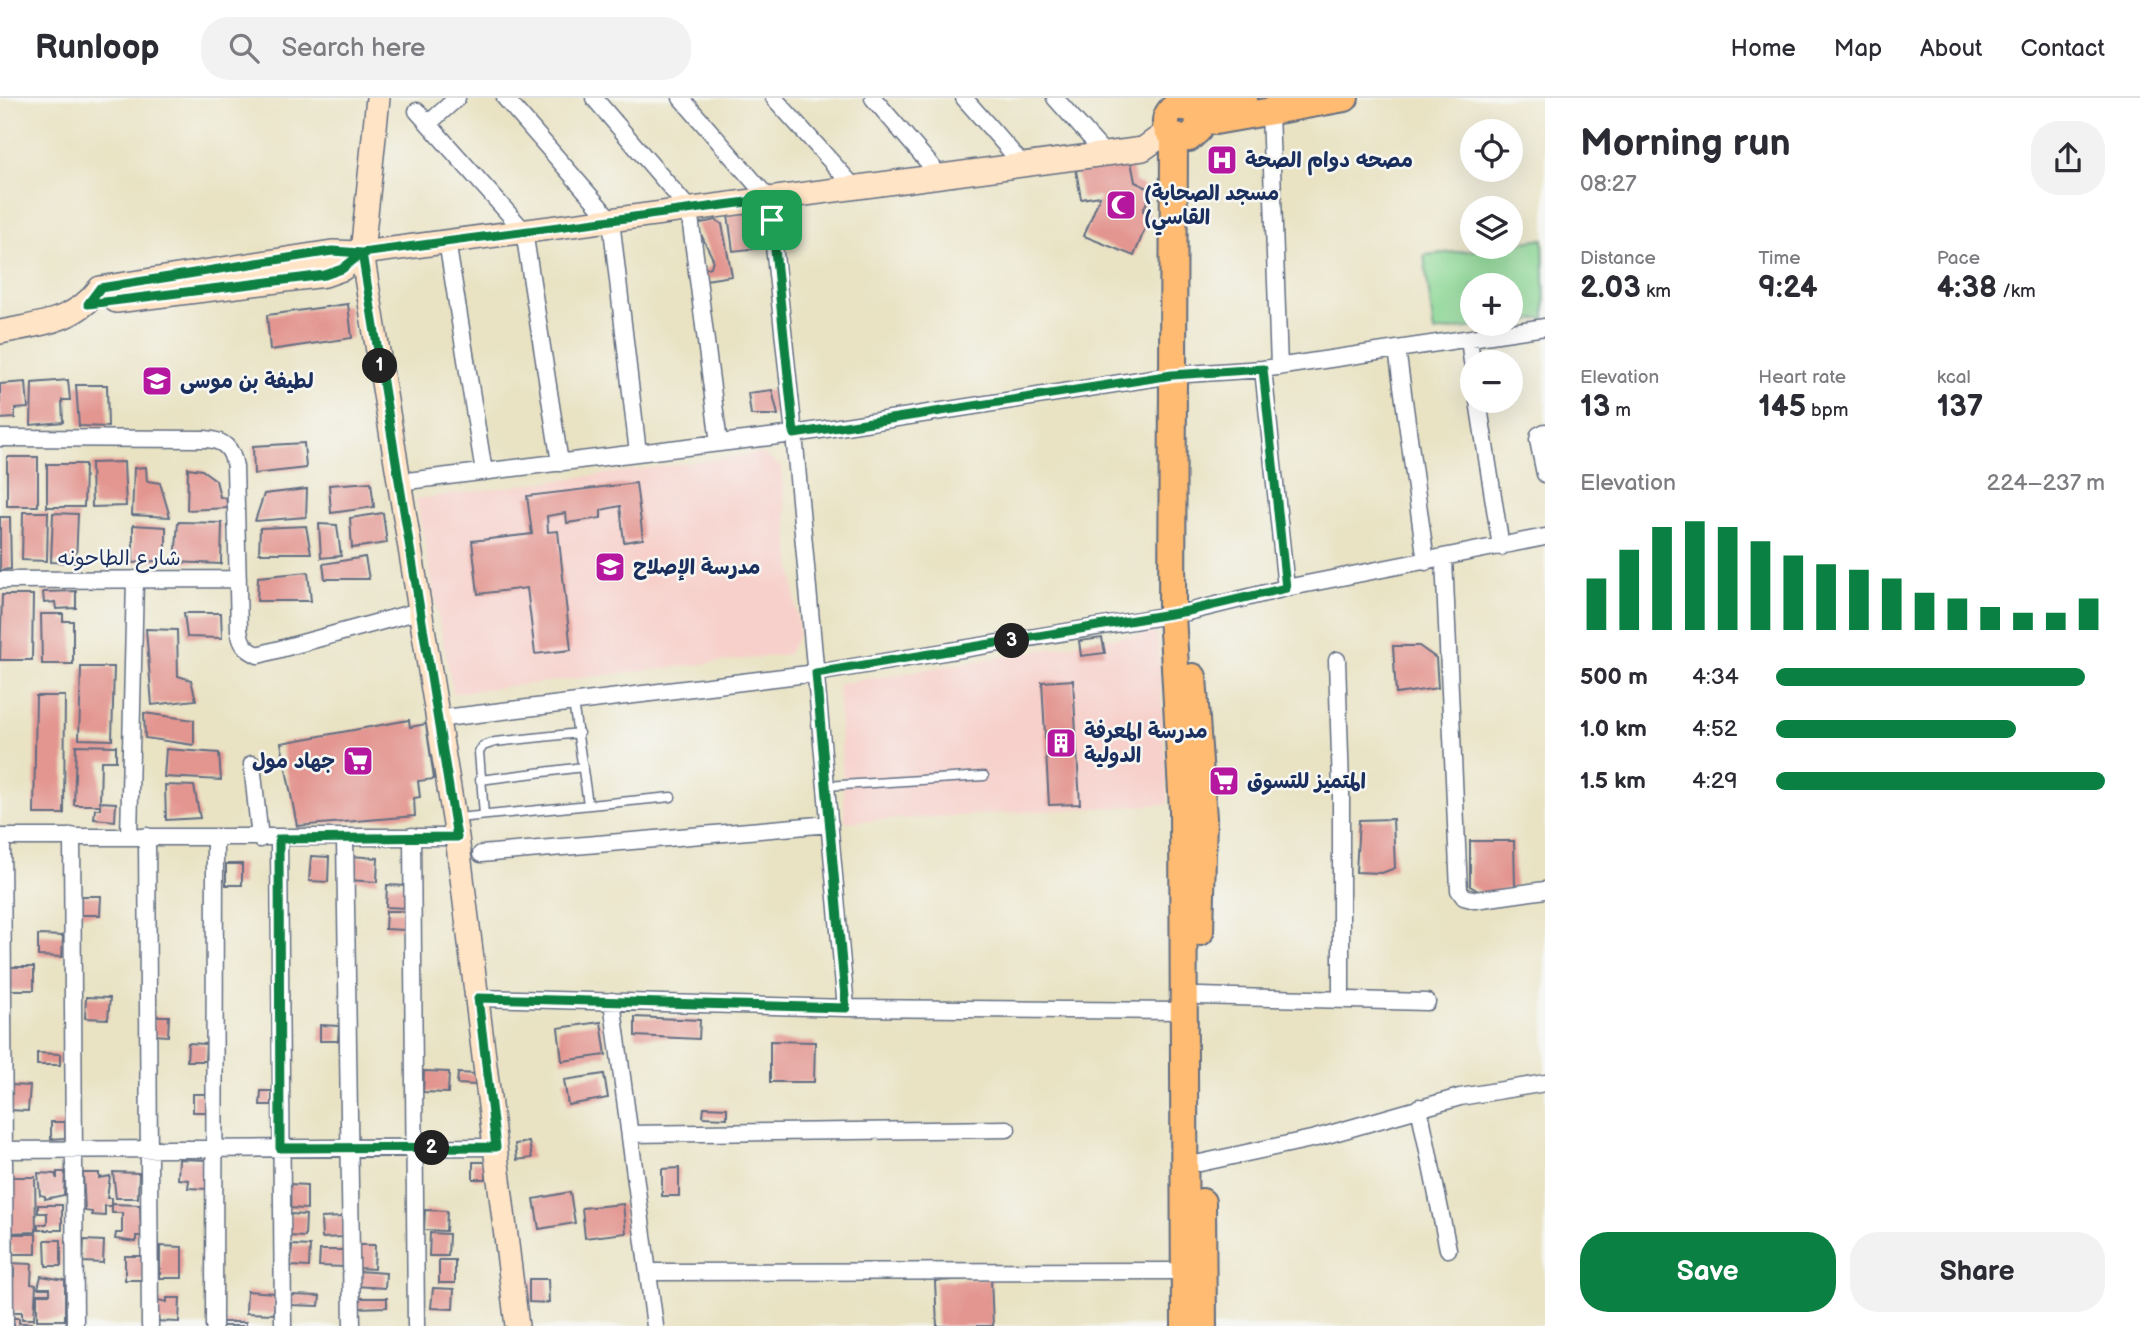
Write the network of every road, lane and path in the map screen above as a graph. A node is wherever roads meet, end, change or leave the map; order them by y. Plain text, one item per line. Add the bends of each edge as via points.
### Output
1 (379, 98) edge
2 (457, 98) edge
3 (505, 98) edge
4 (594, 98) edge
5 (681, 98) edge
6 (774, 98) edge
7 (873, 98) edge
8 (964, 98) edge
9 (1055, 98) edge
10 (1244, 98) edge
11 (1345, 98) edge
12 (417, 111) dead end
13 (1270, 112) junction
14 (1189, 116) edge
15 (429, 123) junction
16 (1105, 154) junction
17 (1023, 165) junction
18 (940, 176) junction
19 (854, 187) junction
20 (769, 199) junction
21 (689, 209) junction
22 (611, 220) junction
23 (524, 231) junction
24 (447, 241) junction
25 (362, 253) junction
26 (1545, 327) edge
27 (0, 332) edge
28 (1469, 339) junction
29 (1397, 349) junction
30 (1470, 350) edge
31 (1271, 368) junction
32 (1180, 375) junction
33 (1480, 413) edge
34 (1545, 432) edge
35 (794, 434) junction
36 (0, 438) edge
37 (719, 443) junction
38 (638, 453) junction
39 (560, 463) junction
40 (484, 472) junction
41 (1545, 474) edge
42 (399, 482) junction
43 (1545, 537) edge
44 (1501, 547) junction
45 (1444, 559) junction
46 (1426, 562) junction
47 (135, 579) junction
48 (238, 579) junction
49 (0, 580) edge
50 (1286, 588) junction
51 (419, 611) junction
52 (1180, 612) junction
53 (1337, 660) dead end
54 (816, 673) junction
55 (573, 702) junction
56 (436, 719) junction
57 (579, 733) junction
58 (252, 764) dead end
59 (583, 767) junction
60 (984, 776) dead end
61 (480, 780) junction
62 (826, 786) junction
63 (671, 797) dead end
64 (588, 804) junction
65 (484, 815) junction
66 (830, 824) junction
67 (455, 827) junction
68 (72, 836) junction
69 (129, 836) junction
70 (147, 836) junction
71 (412, 836) junction
72 (1, 837) edge
73 (215, 838) junction
74 (345, 838) junction
75 (260, 839) junction
76 (279, 839) junction
77 (481, 855) dead end
78 (1544, 894) edge
79 (478, 998) junction
80 (1341, 999) junction
81 (612, 1001) junction
82 (1427, 1002) dead end
83 (1191, 1003) junction
84 (846, 1008) junction
85 (1545, 1083) edge
86 (1419, 1107) junction
87 (1007, 1129) dead end
88 (630, 1134) junction
89 (496, 1147) junction
90 (280, 1148) junction
91 (351, 1148) junction
92 (414, 1148) junction
93 (76, 1149) junction
94 (148, 1149) junction
95 (215, 1149) junction
96 (2, 1150) edge
97 (1200, 1163) junction
98 (1448, 1249) dead end
99 (1185, 1271) junction
100 (648, 1272) junction
101 (5, 1326) edge
102 (75, 1326) edge
103 (150, 1326) edge
104 (214, 1326) edge
105 (283, 1326) edge
106 (352, 1326) edge
107 (416, 1326) edge
108 (517, 1326) edge
109 (655, 1326) edge
110 (1185, 1326) edge
111 (1203, 1326) edge

1 - 25 street
2 - 15 street
3 - 22 street
4 - 21 street
5 - 20 street
6 - 19 street
7 - 18 street
8 - 17 street
9 - 16 street
10 - 14 main road
11 - 13 main road
12 - 15 street
13 - 14 main road
13 - 31 street
14 - 16 street via 1143,149
14 - 32 main road
15 - 23 street
16 - 17 street
17 - 18 street
18 - 19 street
19 - 20 street
20 - 21 street
20 - 35 street
21 - 22 street
21 - 37 street
22 - 23 street
22 - 38 street
23 - 24 street
23 - 39 street
24 - 25 street
24 - 40 street
25 - 27 street via 342,269 325,275 94,296 55,322
25 - 42 street
26 - 28 street
28 - 29 street
28 - 30 street
29 - 31 street
29 - 46 street
31 - 32 street
31 - 50 street
32 - 35 street
32 - 52 main road
33 - 44 street
34 - 41 street via 1538,440
35 - 37 street
35 - 54 street
36 - 48 street via 205,439 227,445 235,467
37 - 38 street
38 - 39 street
39 - 40 street
40 - 42 street
42 - 51 street
43 - 44 street
44 - 45 street
45 - 46 street
45 - 78 street via 1459,890 1475,900
46 - 50 street
47 - 48 street, شارع الطاحونه
47 - 49 street, شارع الطاحونه
47 - 69 street
48 - 51 street via 241,643 258,655
50 - 52 street
51 - 56 street
52 - 54 street
52 - 83 main road
53 - 80 street
54 - 55 street
54 - 62 street
55 - 56 street
55 - 57 lane
56 - 67 street
57 - 59 lane
57 - 61 lane via 483,746
58 - 75 street
59 - 61 lane
59 - 64 lane
60 - 62 lane
61 - 65 lane
62 - 66 street
63 - 64 lane
64 - 65 lane
65 - 67 lane
66 - 77 street
66 - 84 street
67 - 71 street
67 - 79 street
68 - 69 street
68 - 72 street
68 - 93 street
69 - 70 street
70 - 73 street
70 - 94 street
71 - 74 street
71 - 92 street
72 - 96 street
73 - 75 street
73 - 95 street
74 - 76 street
74 - 91 street
75 - 76 street
76 - 90 street
79 - 81 street
79 - 89 street
80 - 82 street
80 - 83 street
81 - 84 street
81 - 88 street
83 - 84 street
83 - 97 main road
83 - 99 main road
85 - 86 street
86 - 97 street via 1315,1138
86 - 98 street
87 - 88 street
88 - 100 street
89 - 92 street
89 - 108 street
90 - 91 street
90 - 95 street
90 - 105 street
91 - 92 street
91 - 106 street
92 - 107 street
93 - 94 street
93 - 96 street
93 - 102 street
94 - 95 street
94 - 103 street
95 - 104 street
96 - 101 street
97 - 111 main road
99 - 100 street
99 - 110 main road
100 - 109 street

